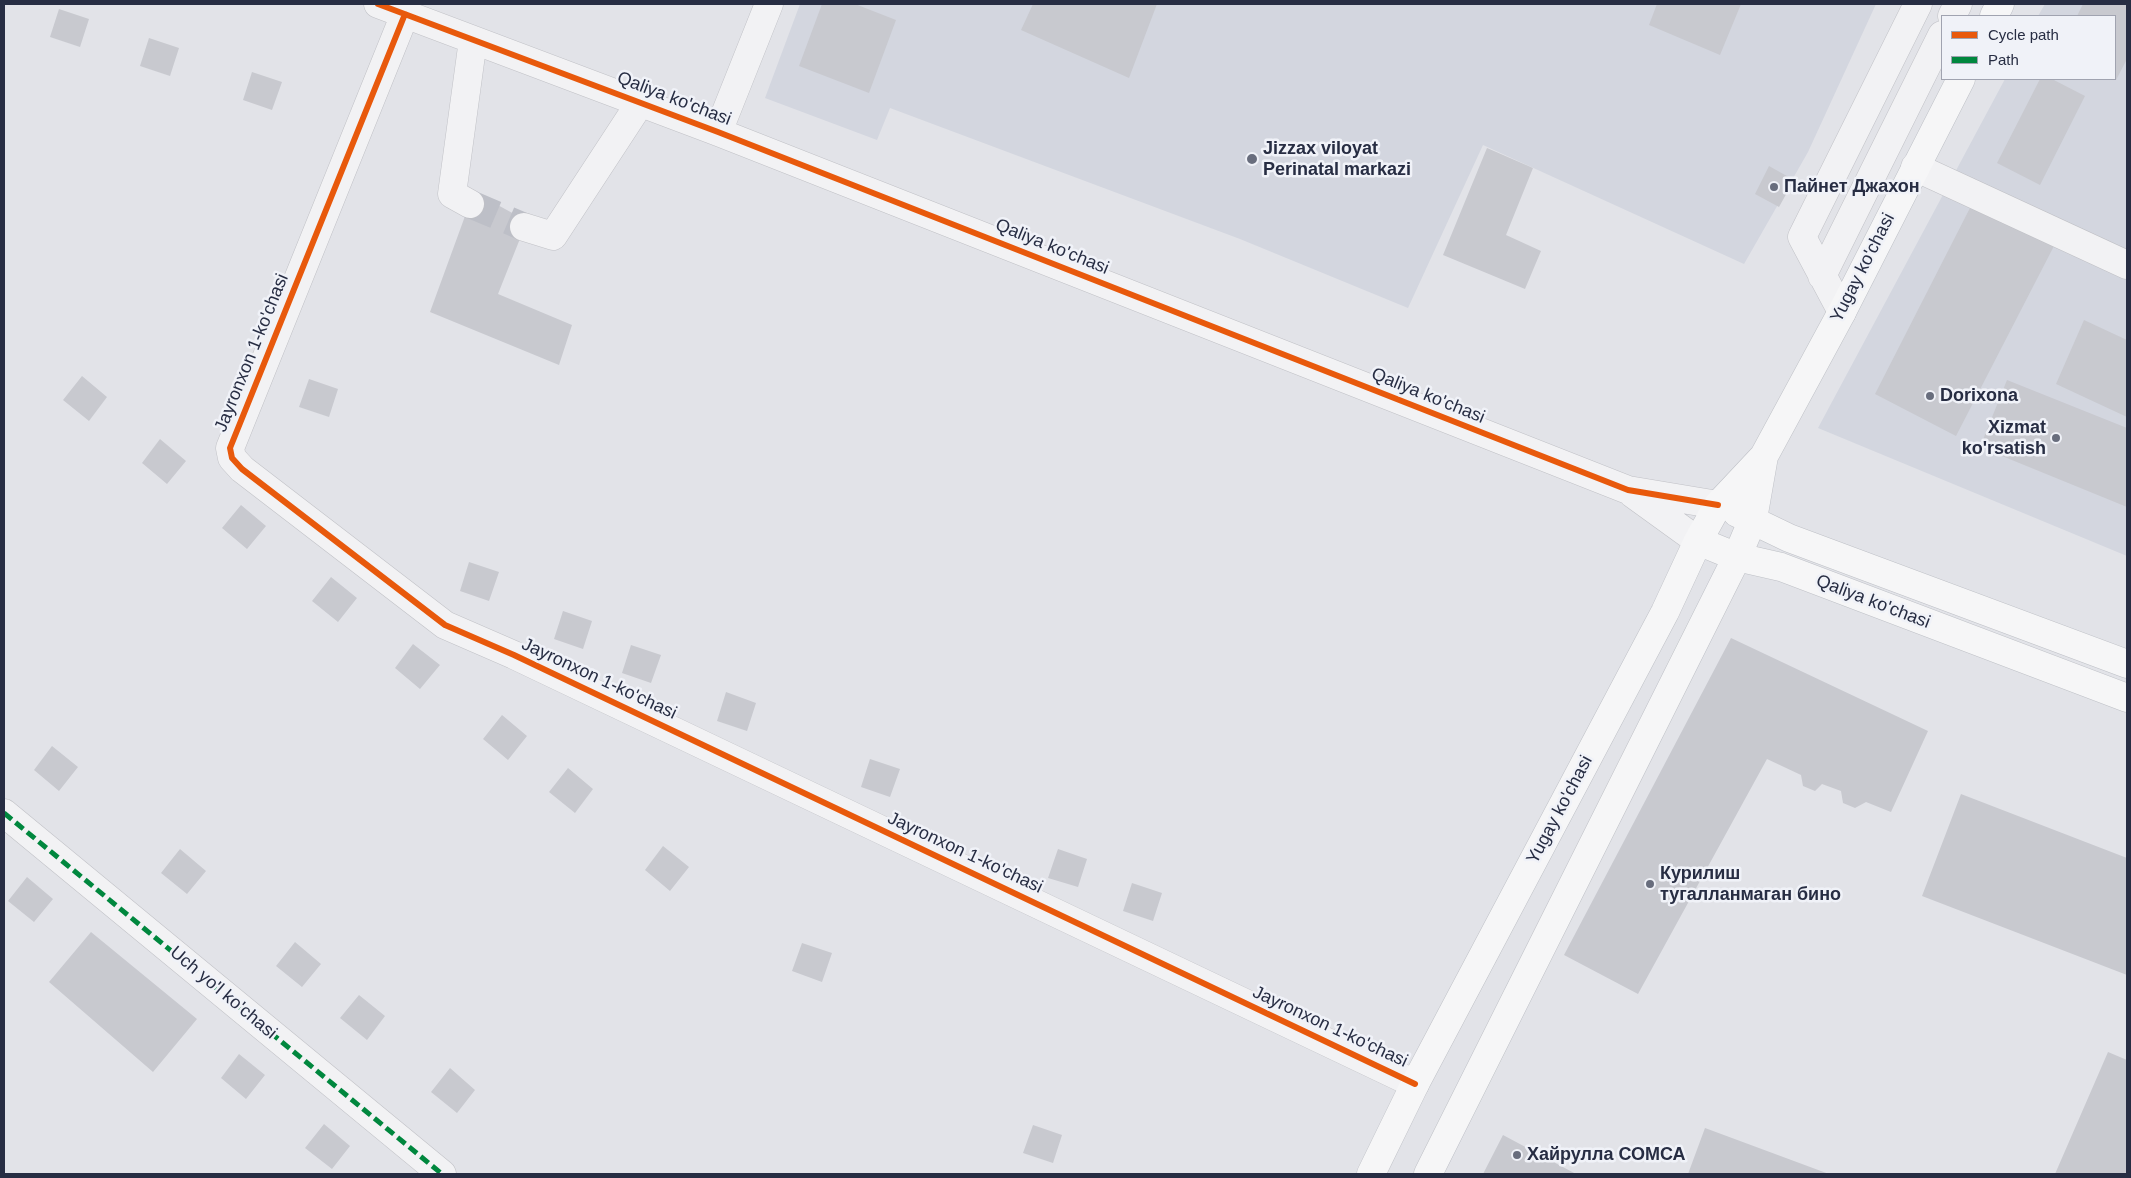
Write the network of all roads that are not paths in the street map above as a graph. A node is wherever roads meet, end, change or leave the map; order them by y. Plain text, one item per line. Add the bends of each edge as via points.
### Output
1 (378, 4) edge
2 (769, 4) edge
3 (1918, 4) edge
4 (404, 14) junction
5 (1941, 37) edge
6 (473, 40) junction
7 (1960, 80) edge
8 (640, 103) junction
9 (718, 132) junction
10 (1915, 167) junction
11 (470, 204) tunnel mouth
12 (524, 227) tunnel mouth
13 (2127, 265) edge
14 (1822, 276) junction
15 (1842, 312) junction
16 (1764, 456) junction
17 (1628, 490) junction
18 (1718, 505) junction
19 (1753, 519) junction
20 (1698, 541) junction
21 (1737, 557) junction
22 (2127, 664) edge
23 (2127, 698) edge
24 (4, 813) edge
25 (1415, 1084) junction
26 (442, 1174) edge
27 (1370, 1174) edge
28 (1428, 1174) edge

1 - 4 street, Qaliya ko'chasi
2 - 9 street
3 - 14 street via 1802,237
4 - 6 street, Qaliya ko'chasi
4 - 25 street, Jayronxon 1-ko'chasi via 230,448 232,458 242,469 445,625
5 - 14 street
6 - 8 street, Qaliya ko'chasi
6 - 11 street via 452,194
7 - 10 main road, Yugay ko'chasi
8 - 9 street, Qaliya ko'chasi
8 - 12 street via 553,236
9 - 17 street, Qaliya ko'chasi
10 - 13 street
10 - 15 main road, Yugay ko'chasi
14 - 15 street
15 - 16 main road, Yugay ko'chasi
16 - 18 main road, Yugay ko'chasi
16 - 19 main road, Yugay ko'chasi
17 - 18 street, Qaliya ko'chasi
17 - 20 street, Qaliya ko'chasi
18 - 19 main road, Qaliya ko'chasi
18 - 20 main road, Yugay ko'chasi
19 - 21 main road, Yugay ko'chasi
19 - 22 main road, Qaliya ko'chasi via 1789,538
20 - 21 main road, Qaliya ko'chasi
20 - 25 main road, Yugay ko'chasi via 1665,612
21 - 23 main road, Qaliya ko'chasi via 1781,567
21 - 28 main road, Yugay ko'chasi
24 - 26 street, Uch yo'l ko'chasi
25 - 27 main road, Yugay ko'chasi

